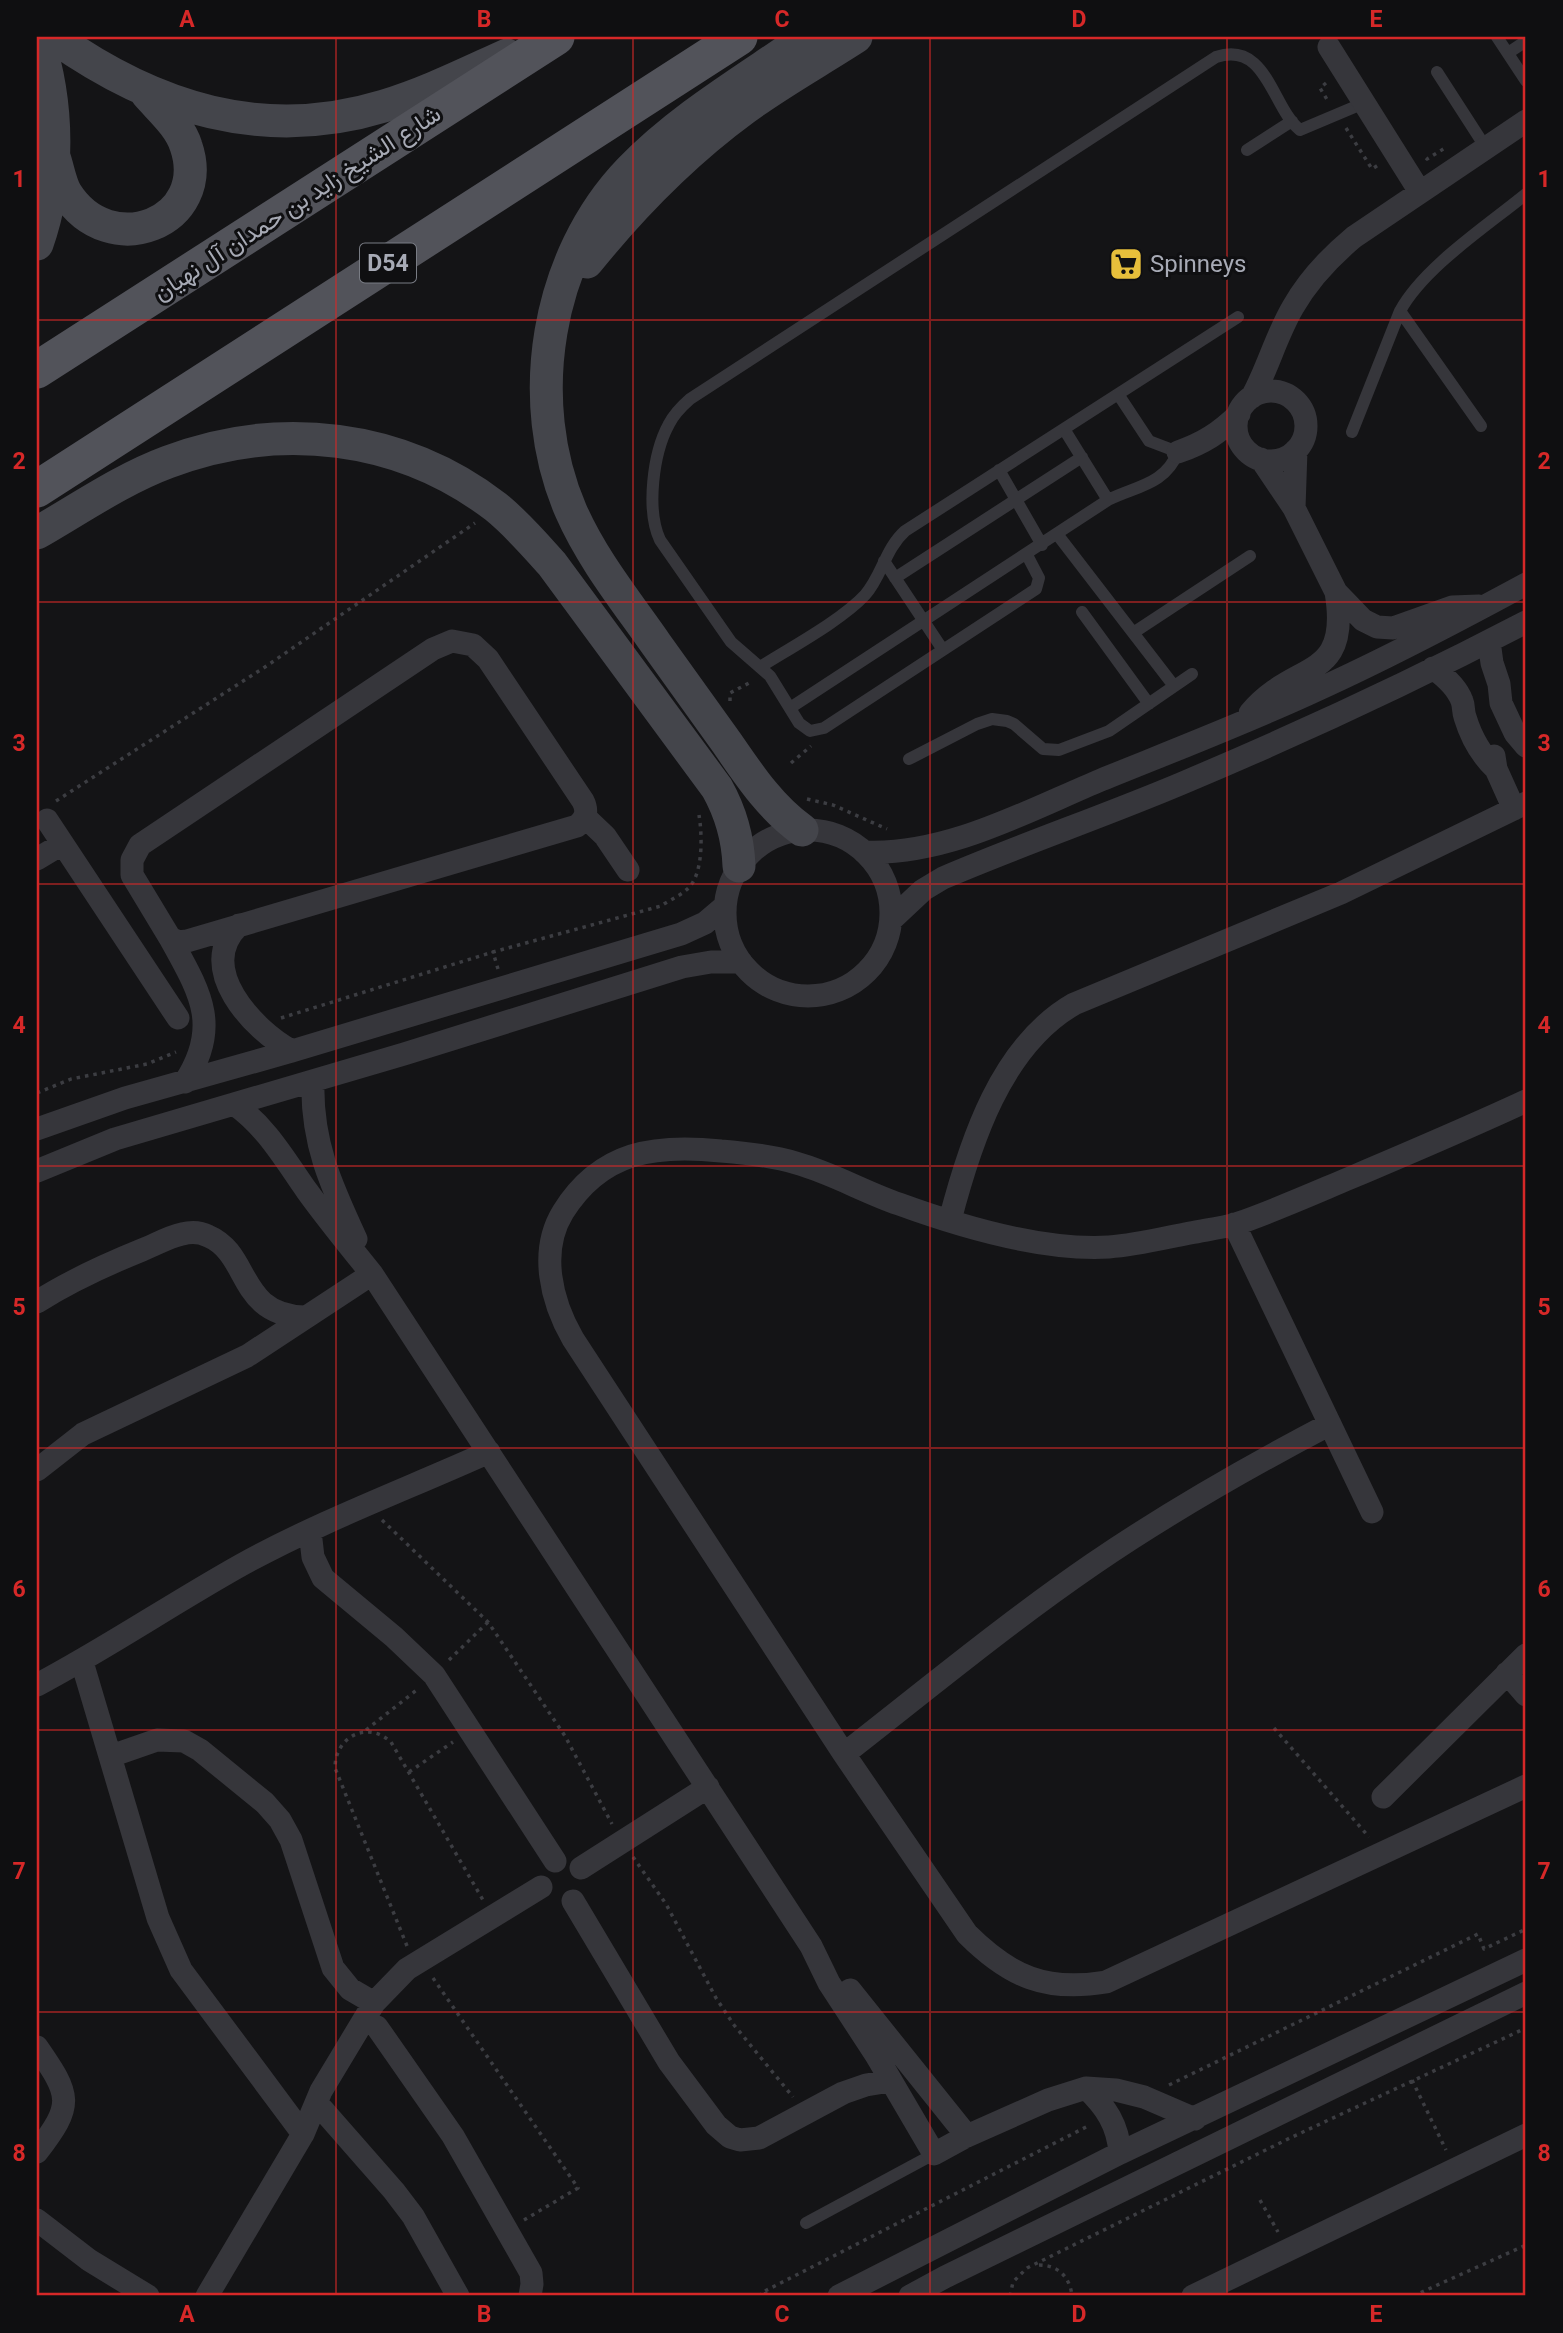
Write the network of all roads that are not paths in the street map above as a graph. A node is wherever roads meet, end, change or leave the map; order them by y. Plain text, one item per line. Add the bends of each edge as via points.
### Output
1 (37, 37) edge
2 (54, 37) edge
3 (548, 37) edge
4 (556, 37) edge
5 (739, 37) edge
6 (807, 37) edge
7 (856, 37) edge
8 (1497, 37) edge
9 (1526, 41) edge
10 (1329, 47) dead end
11 (1508, 53) junction
12 (1437, 72) dead end
13 (1526, 81) edge
14 (144, 90) junction
15 (1364, 103) junction
16 (1292, 121) junction
17 (1526, 121) edge
18 (1486, 148) junction
19 (1247, 150) dead end
20 (54, 157) junction
21 (1420, 192) junction
22 (1526, 194) edge
23 (37, 244) edge
24 (556, 307) junction
25 (1400, 311) junction
26 (1238, 317) dead end
27 (1282, 330) junction
28 (37, 370) edge
29 (1118, 394) junction
30 (1290, 397) junction
31 (1245, 405) junction
32 (1481, 426) dead end
33 (1064, 429) junction
34 (1352, 432) dead end
35 (1189, 449) junction
36 (1296, 450) junction
37 (1254, 455) junction
38 (1082, 457) junction
39 (999, 470) junction
40 (37, 489) edge
41 (1016, 500) junction
42 (1108, 500) junction
43 (1294, 508) junction
44 (37, 533) edge
45 (1058, 534) junction
46 (1042, 545) junction
47 (1027, 555) junction
48 (1250, 556) dead end
49 (884, 561) junction
50 (895, 578) junction
51 (1526, 584) edge
52 (1336, 592) junction
53 (1485, 606) junction
54 (1082, 612) dead end
55 (924, 621) junction
56 (1526, 622) edge
57 (1133, 633) junction
58 (1489, 641) junction
59 (943, 650) junction
60 (759, 666) junction
61 (1433, 668) junction
62 (1192, 674) dead end
63 (1499, 684) junction
64 (1174, 687) junction
65 (1149, 704) junction
66 (790, 708) junction
67 (1244, 722) junction
68 (1526, 728) edge
69 (1526, 749) edge
70 (909, 759) dead end
71 (1496, 769) junction
72 (1520, 806) edge
73 (48, 813) road end
74 (585, 817) junction
75 (802, 830) junction
76 (62, 844) junction
77 (864, 852) junction
78 (37, 859) edge
79 (739, 866) junction
80 (628, 870) dead end
81 (725, 906) junction
82 (891, 920) junction
83 (239, 925) junction
84 (170, 938) junction
85 (222, 953) junction
86 (741, 962) junction
87 (187, 969) junction
88 (158, 991) junction
89 (178, 1018) dead end
90 (292, 1051) junction
91 (313, 1080) junction
92 (185, 1082) junction
93 (1526, 1101) edge
94 (234, 1104) junction
95 (37, 1129) edge
96 (37, 1171) edge
97 (950, 1220) junction
98 (1234, 1224) junction
99 (372, 1274) junction
100 (37, 1302) edge
101 (305, 1317) junction
102 (1330, 1424) junction
103 (489, 1452) junction
104 (37, 1470) edge
105 (1372, 1511) dead end
106 (310, 1531) junction
107 (1526, 1655) edge
108 (82, 1662) junction
109 (1507, 1673) junction
110 (37, 1685) edge
111 (1526, 1695) edge
112 (844, 1755) junction
113 (111, 1756) junction
114 (1526, 1786) edge
115 (708, 1787) junction
116 (1383, 1797) dead end
117 (555, 1861) junction
118 (581, 1868) junction
119 (545, 1893) junction
120 (573, 1901) junction
121 (811, 1946) junction
122 (1526, 1960) edge
123 (422, 1969) junction
124 (1526, 1993) edge
125 (374, 2003) junction
126 (377, 2027) junction
127 (37, 2047) edge
128 (890, 2081) junction
129 (1086, 2088) junction
130 (323, 2110) junction
131 (1195, 2119) junction
132 (303, 2134) junction
133 (1526, 2135) edge
134 (967, 2136) junction
135 (37, 2152) edge
136 (934, 2154) junction
137 (1120, 2154) junction
138 (37, 2220) edge
139 (806, 2223) dead end
140 (944, 2286) edge
141 (148, 2296) edge
142 (207, 2296) edge
143 (458, 2296) edge
144 (530, 2296) edge
145 (839, 2296) edge
146 (911, 2296) edge
147 (1193, 2296) edge

1 - 20 street via 51,100
2 - 14 street
3 - 14 street via 424,91 341,116 254,119 211,113
4 - 28 main road, شارع الشيخ زايد بن حمدان آل نهيان
5 - 40 main road, D54
6 - 24 street via 665,136 628,172 597,213 572,258
7 - 24 street via 745,108 676,165 612,231
8 - 11 lane
9 - 11 lane
10 - 15 street
11 - 13 lane
12 - 18 lane
14 - 20 street via 176,126 191,164 188,185 165,218 136,229 106,227 87,216 66,192
15 - 16 lane via 1303,130
15 - 21 street
16 - 19 lane
16 - 60 lane via 1255,64 1233,54 1216,57 682,407 668,425 661,447 651,506 655,529 723,632
17 - 18 street
18 - 21 street
20 - 23 street
21 - 27 street via 1336,252 1305,288
22 - 25 lane via 1427,275
24 - 75 street via 547,358 547,410 570,510 594,555 765,797
25 - 32 lane
25 - 34 lane
26 - 29 lane
27 - 30 street
27 - 31 street via 1266,371
29 - 33 lane
29 - 35 lane via 1149,441
30 - 31 street via 1267,391
30 - 36 street via 1302,410 1306,426
31 - 35 street via 1220,431
31 - 37 street via 1236,430 1242,445
33 - 38 lane
33 - 39 lane
35 - 37 street
35 - 42 lane via 1158,479
36 - 37 street via 1283,459
36 - 43 street
37 - 43 street
38 - 41 lane
38 - 42 lane
39 - 41 lane
39 - 49 lane via 905,531
41 - 46 lane
41 - 50 lane
42 - 45 lane
43 - 52 street
44 - 79 street via 165,463 240,441 279,437 357,443 431,467 497,508 552,564 717,788 736,833
45 - 46 lane
45 - 57 lane
46 - 47 lane
47 - 55 lane
47 - 59 lane via 1038,578 1036,589
48 - 57 lane
49 - 50 lane
49 - 60 lane via 873,585 855,605
50 - 55 lane
51 - 53 street
52 - 53 street via 1363,620 1385,628 1452,607
52 - 67 street via 1339,634 1333,650 1319,665 1273,691
53 - 67 street
54 - 65 lane
55 - 59 lane
55 - 66 lane
56 - 58 street
57 - 64 lane
58 - 61 street
58 - 63 street
59 - 66 lane via 824,728 802,727
60 - 66 lane
61 - 71 street via 1464,704 1482,754
61 - 82 street via 1186,782 943,878
62 - 64 lane
63 - 68 street via 1510,694
63 - 69 street via 1501,703
64 - 65 lane
65 - 70 lane via 1110,731 1059,750 1043,748 1014,724 992,719
67 - 77 street via 947,842 906,852
69 - 71 street
71 - 72 street
72 - 97 street via 1341,893 1058,1013 1031,1037 1002,1083 971,1150
73 - 76 street
74 - 80 street via 605,836
74 - 83 street via 577,826
74 - 84 street via 583,801 488,659 473,645 452,641 433,649 140,845 132,860 132,875
75 - 77 street via 835,835
75 - 79 street via 760,845
76 - 78 street
76 - 88 street
77 - 82 street via 885,883
79 - 81 street
81 - 86 street via 727,935
81 - 90 street via 705,923 681,934
82 - 86 street via 880,954 869,969 839,989 821,994 785,993 753,976
83 - 84 street via 187,941
83 - 85 street
84 - 87 street
85 - 87 street via 198,955
85 - 90 street via 225,976 254,1023
86 - 91 street via 682,967
87 - 88 street
87 - 92 street via 201,997 206,1023 200,1054
88 - 89 street
90 - 92 street
91 - 94 street
91 - 99 street via 319,1149
92 - 95 street
93 - 98 street
94 - 96 street via 115,1139
94 - 99 street via 264,1130
97 - 98 street via 1038,1243 1074,1247 1146,1242
97 - 112 street via 798,1163 737,1152 653,1150 608,1165 589,1179 573,1196 552,1238 553,1290 564,1324
98 - 102 street
99 - 101 street
99 - 103 street
100 - 101 street via 110,1263 180,1234 199,1233 223,1246 268,1307
101 - 104 street via 227,1367 83,1434
102 - 105 street
102 - 112 street via 1203,1493 1091,1566
103 - 106 street
103 - 115 street
106 - 108 street via 243,1564
106 - 117 street via 313,1557 323,1578 434,1675
107 - 109 street
108 - 110 street
108 - 113 street
109 - 111 street
109 - 116 street
112 - 114 street via 967,1934 1019,1974 1043,1983 1083,1986 1106,1982
113 - 125 street via 157,1740 184,1741 265,1803 291,1840 333,1968 349,1989
113 - 132 street via 172,1953
115 - 118 street
115 - 121 street
117 - 118 street via 569,1860
117 - 119 street via 543,1871
118 - 120 street via 583,1890
119 - 120 street via 561,1903
119 - 123 street
119 - 123 street via 493,1917
120 - 128 street via 662,2051 722,2132 740,2140 759,2138 854,2088
121 - 128 street
121 - 134 street
122 - 131 street
123 - 125 street via 395,1979
123 - 126 street
124 - 140 street
125 - 132 street via 321,2091
126 - 130 street
126 - 144 street via 453,2136 506,2229 530,2273
127 - 135 street via 62,2084 64,2104 59,2123
128 - 136 street
129 - 131 street via 1144,2097
129 - 134 street
129 - 137 street via 1110,2116
130 - 132 street
130 - 143 street via 413,2216
131 - 137 street
132 - 142 street
133 - 147 street
134 - 136 street
136 - 139 lane
137 - 145 street
138 - 141 street via 89,2260
140 - 146 street

